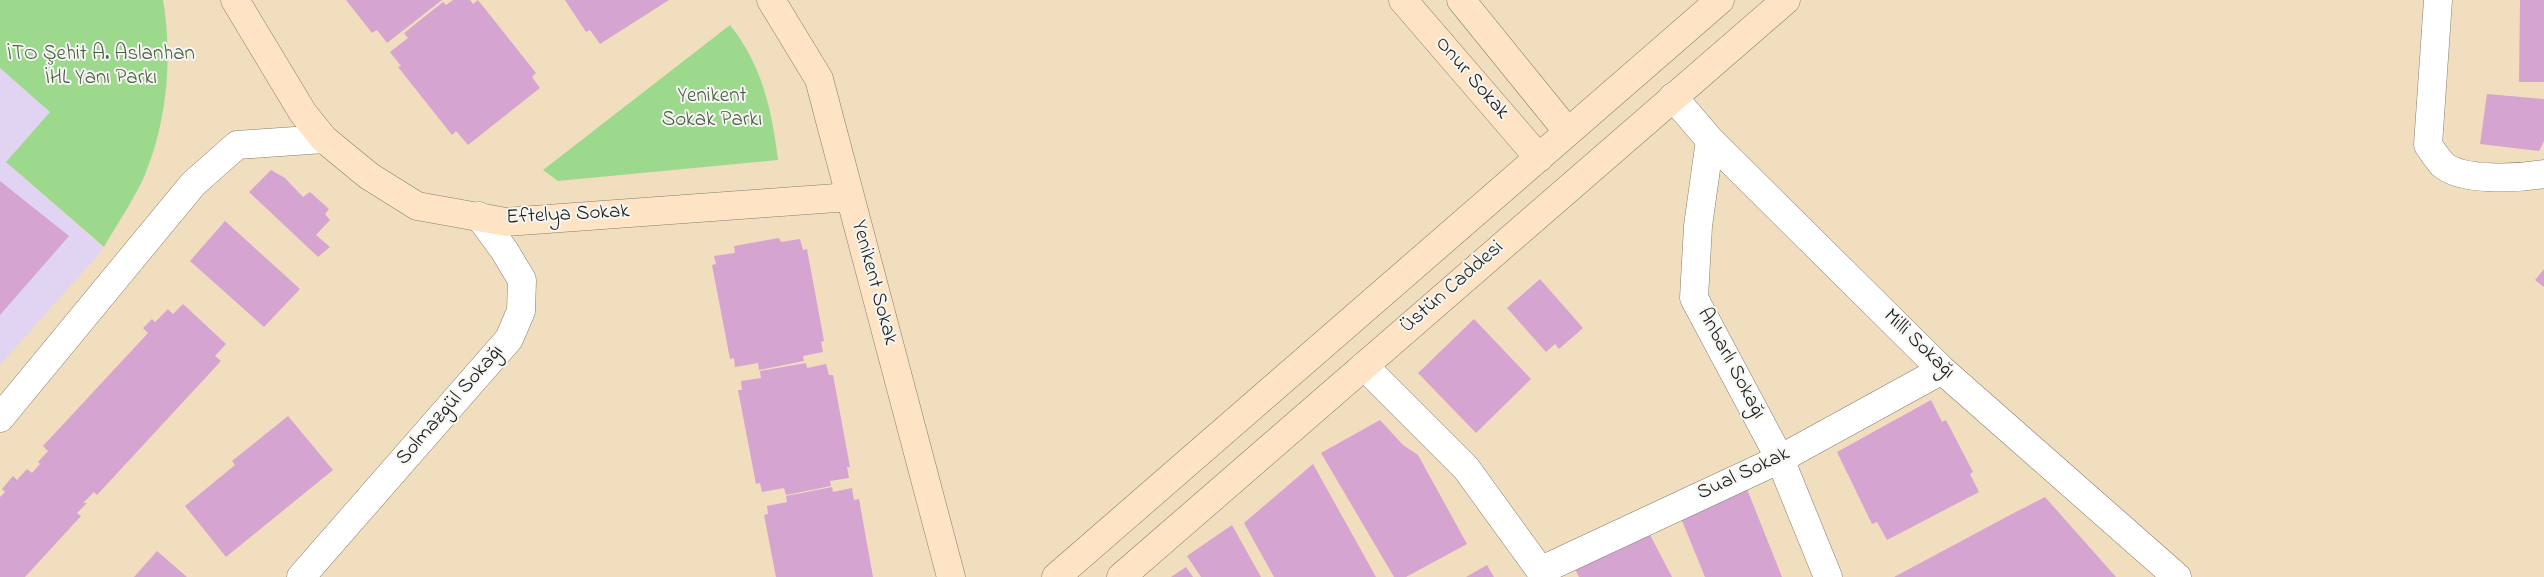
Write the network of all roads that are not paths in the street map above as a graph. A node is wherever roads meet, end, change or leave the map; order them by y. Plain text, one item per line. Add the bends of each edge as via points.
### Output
1 (235, 0) edge
2 (771, 0) edge
3 (1403, 0) edge
4 (1461, 0) edge
5 (1720, 0) edge
6 (1786, 0) edge
7 (2438, 0) edge
8 (1673, 98) junction
9 (1568, 132) junction
10 (324, 139) junction
11 (1710, 140) junction
12 (1539, 158) junction
13 (2544, 174) edge
14 (850, 197) junction
15 (479, 216) junction
16 (1364, 366) junction
17 (1942, 370) junction
18 (0, 418) edge
19 (1780, 459) junction
20 (1543, 573) edge
21 (301, 577) edge
22 (951, 577) edge
23 (1056, 577) edge
24 (1121, 577) edge
25 (1828, 577) edge
26 (2177, 577) edge

1 - 10 street, Eftelya Sokak via 302,114
2 - 14 street, Yenikent Sokak via 819,79
3 - 12 street, Onur Sokak
4 - 9 street, Onur Sokak
5 - 9 street, Üstün Caddesi
6 - 8 street, Üstün Caddesi
7 - 13 street via 2428,145 2443,165 2475,177 2520,178
8 - 11 street, Milli Sokağı
8 - 16 street, Üstün Caddesi
9 - 12 street, Üstün Caddesi
10 - 15 street, Eftelya Sokak via 369,176 417,206
10 - 18 street via 237,145 194,184
11 - 17 street, Milli Sokağı
11 - 19 street, Anbarlı Sokağı via 1698,226 1694,298
12 - 23 street, Üstün Caddesi
14 - 15 street, Eftelya Sokak via 506,222
14 - 22 street, Yenikent Sokak
15 - 21 street, Solmazgül Sokağı via 522,280 521,311 509,339
16 - 20 street via 1466,468
16 - 24 street, Üstün Caddesi
17 - 19 street, Sual Sokak
17 - 26 street, Milli Sokağı
19 - 20 street, Sual Sokak
19 - 25 street, Anbarlı Sokağı

